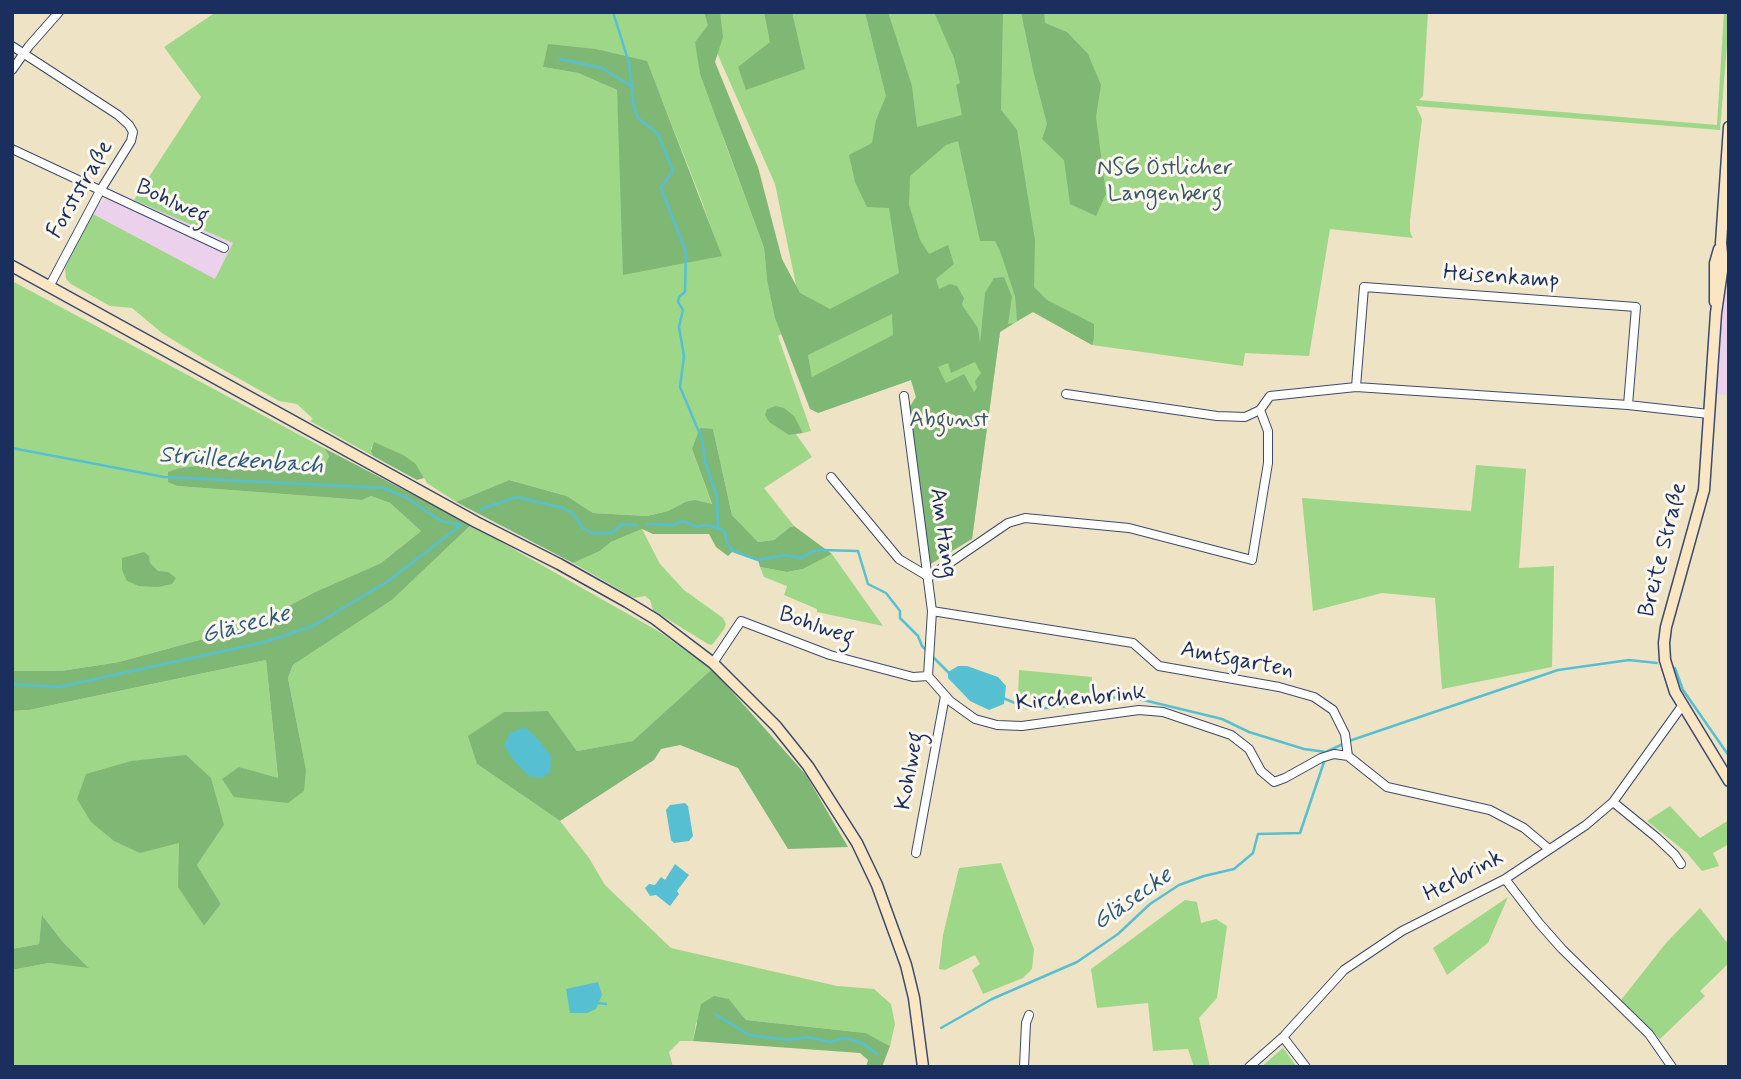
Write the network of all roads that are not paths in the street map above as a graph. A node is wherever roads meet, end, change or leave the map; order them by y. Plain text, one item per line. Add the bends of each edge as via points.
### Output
1 (60, 12) edge
2 (12, 46) edge
3 (23, 53) junction
4 (12, 70) edge
5 (1729, 127) edge
6 (12, 149) edge
7 (102, 192) junction
8 (1725, 243) edge
9 (224, 248) dead end
10 (12, 266) edge
11 (49, 287) junction
12 (1356, 387) junction
13 (1066, 394) dead end
14 (904, 396) dead end
15 (1628, 405) junction
16 (1260, 410) junction
17 (1709, 414) junction
18 (831, 477) dead end
19 (929, 577) junction
20 (932, 611) junction
21 (713, 663) junction
22 (929, 676) junction
23 (945, 696) junction
24 (1682, 706) junction
25 (1348, 752) junction
26 (1729, 781) edge
27 (1613, 802) junction
28 (1549, 849) junction
29 (916, 853) dead end
30 (1681, 864) dead end
31 (1505, 878) junction
32 (1029, 1016) dead end
33 (1283, 1037) junction
34 (923, 1067) edge
35 (1024, 1067) edge
36 (1249, 1067) edge
37 (1306, 1067) edge
38 (1672, 1067) edge

1 - 3 street
2 - 3 street, Forststraße
3 - 4 street
3 - 7 street, Forststraße via 100,103 133,132
5 - 8 main road, Breite Straße
6 - 7 street, Bohlweg
7 - 9 street, Bohlweg
7 - 11 street, Forststraße
8 - 17 main road, Breite Straße via 1715,263
10 - 11 main road
11 - 21 main road via 627,602
12 - 15 street
12 - 15 street, Heisenkamp via 1364,287 1636,307
12 - 16 street via 1270,396
13 - 16 street via 1217,416 1245,417
14 - 19 street, Am Hang
15 - 17 street
16 - 19 street via 1268,431 1268,463 1252,560 1129,528 1025,518 1008,523
17 - 24 main road, Breite Straße via 1704,490 1664,636 1668,672
18 - 19 street via 899,559
19 - 20 street, Am Hang
20 - 22 street, Am Hang
20 - 25 street, Amtsgarten via 1133,643 1159,666 1314,697 1333,709
21 - 22 street, Bohlweg via 741,621 830,655 914,677
21 - 34 main road via 776,726 808,766 857,843 906,965
22 - 23 street, Kirchenbrink
23 - 25 street, Kirchenbrink via 975,719 997,725 1052,723 1139,710 1163,712 1231,735 1249,749 1261,771 1274,782 1321,758
23 - 29 street, Kohlweg
24 - 26 main road, Breite Straße
24 - 27 street, Herbrink
25 - 28 street via 1387,788 1490,810 1524,828
27 - 28 street, Herbrink
27 - 30 street
28 - 31 street, Herbrink
31 - 33 street, Herbrink via 1402,932 1344,971
31 - 38 street via 1562,949 1649,1034
32 - 35 street
33 - 36 street, Herbrink
33 - 37 street

